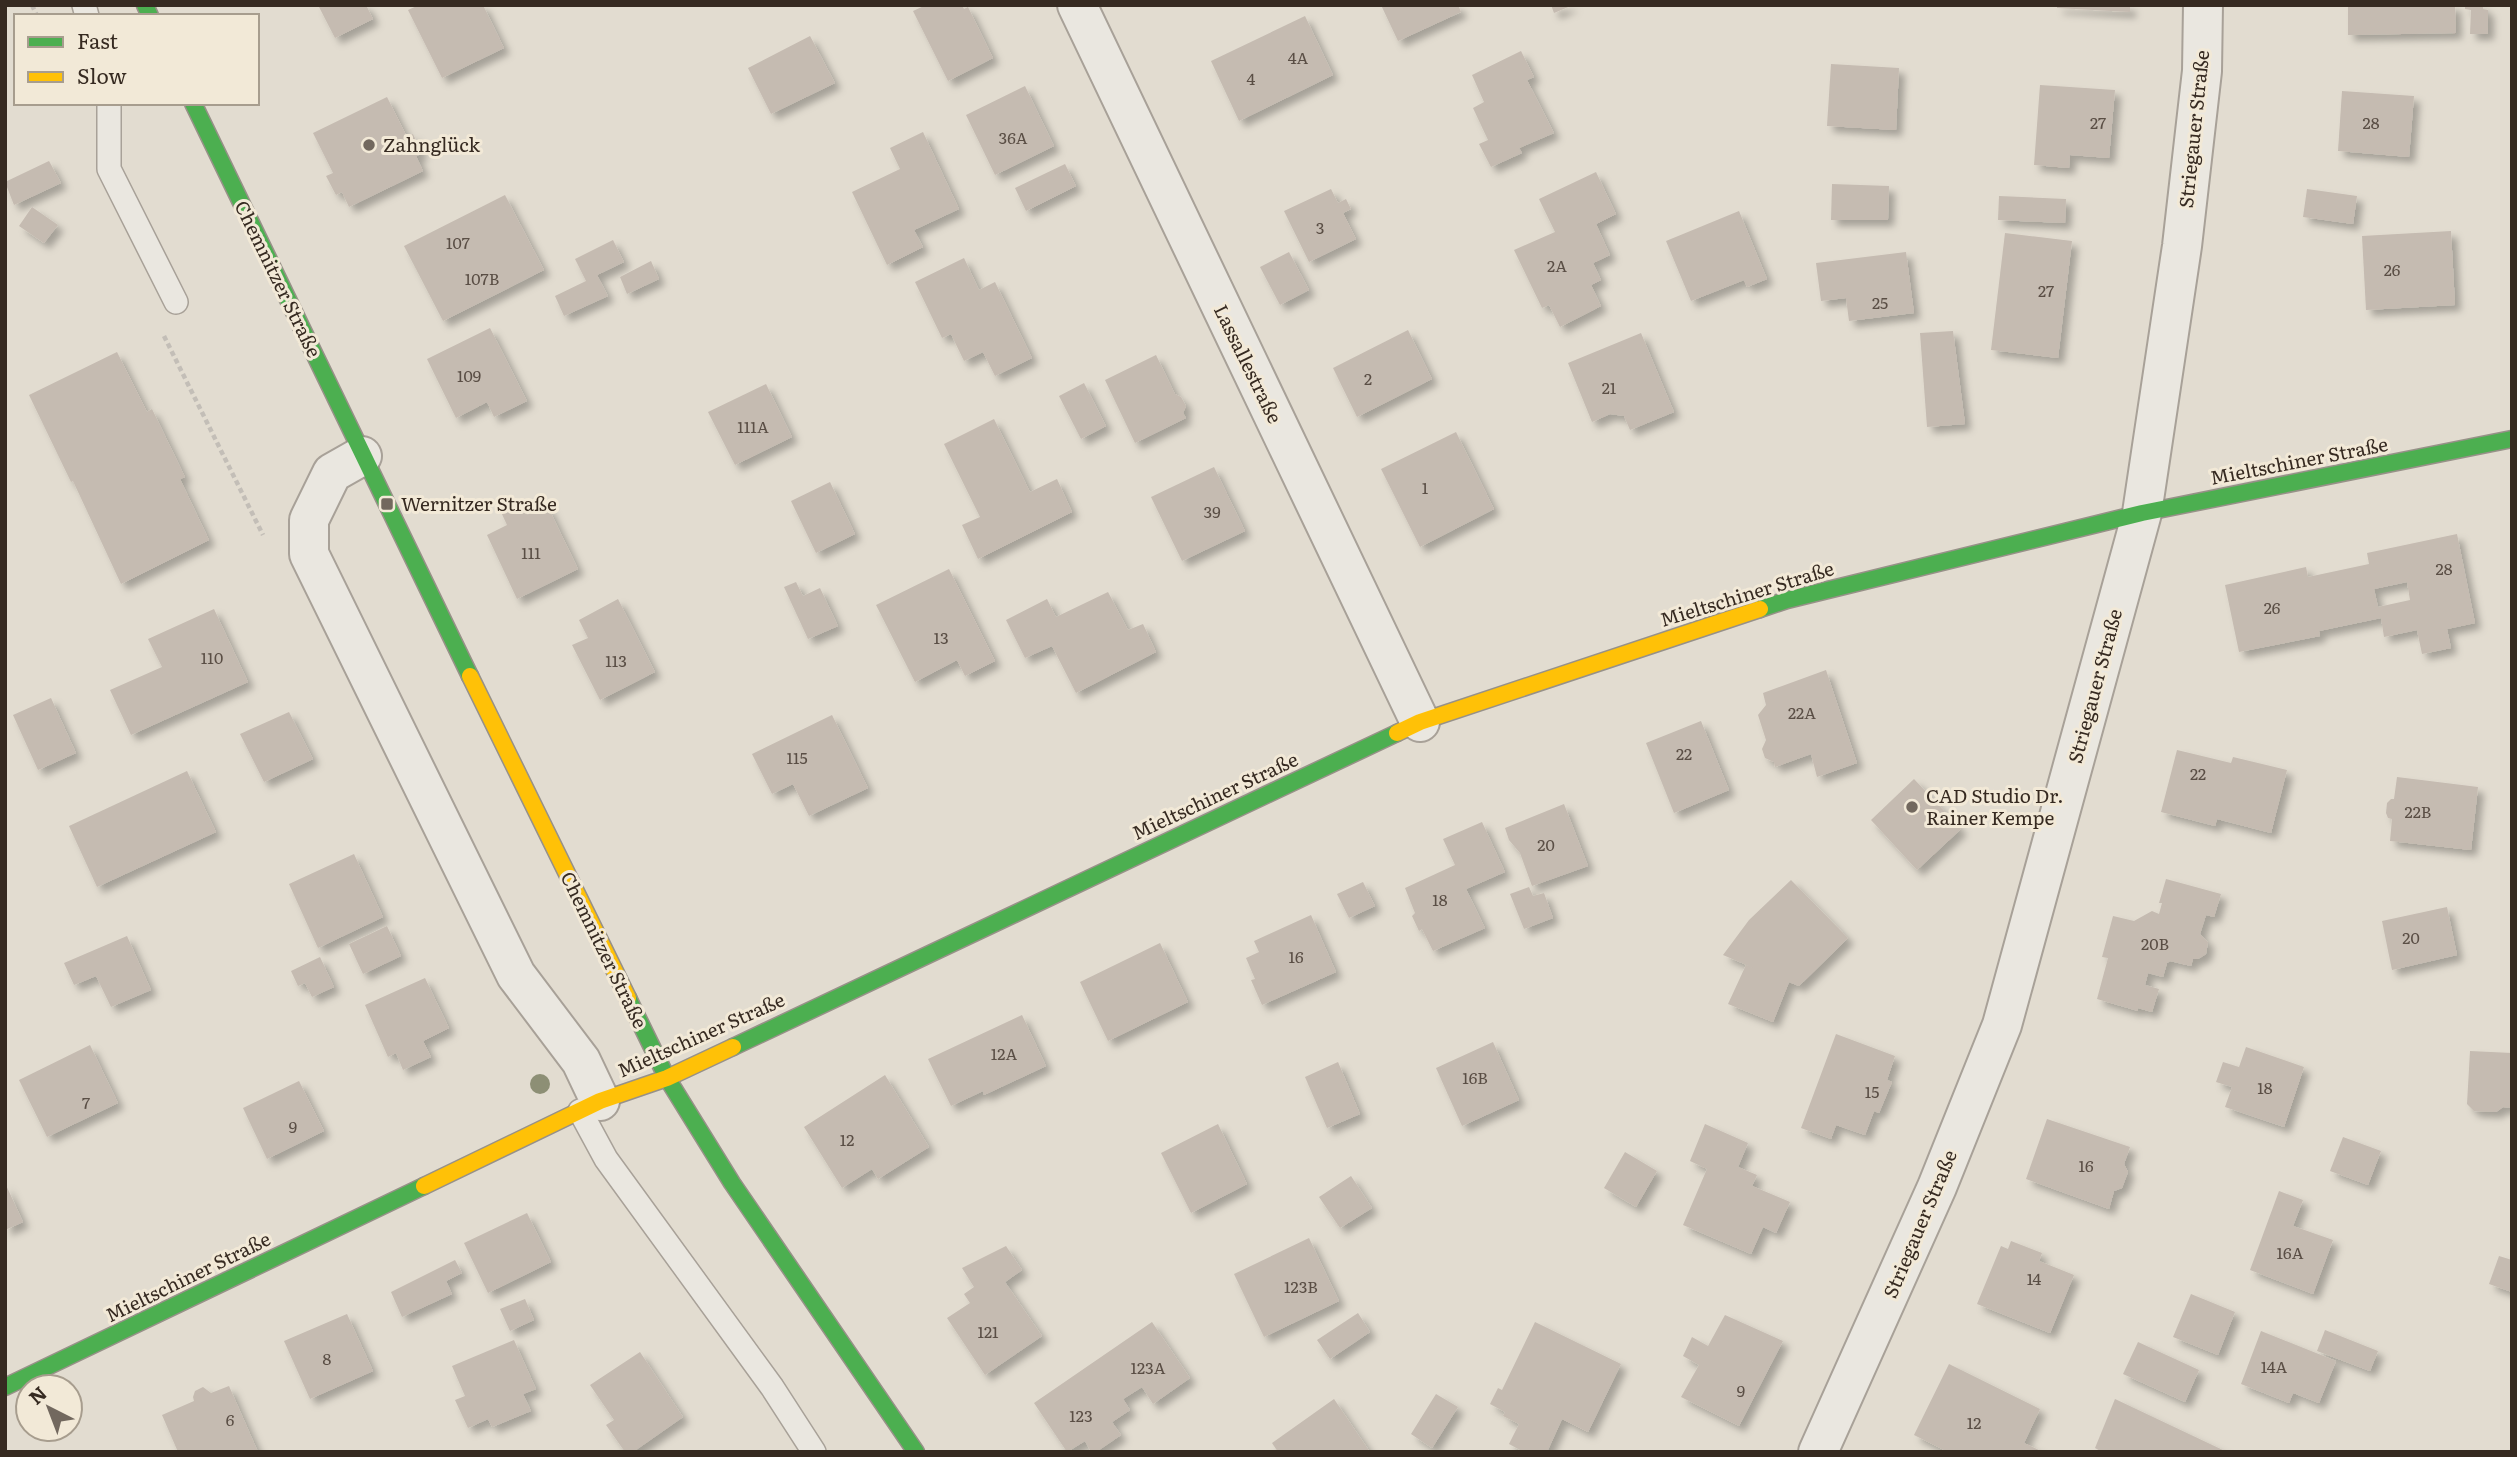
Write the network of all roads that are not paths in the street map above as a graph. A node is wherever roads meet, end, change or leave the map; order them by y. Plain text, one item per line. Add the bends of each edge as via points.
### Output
1 (1077, 5) edge
2 (2203, 5) edge
3 (109, 105) edge
4 (194, 105) edge
5 (176, 302) dead end
6 (2512, 439) edge
7 (362, 456) junction
8 (2142, 513) junction
9 (1420, 722) junction
10 (667, 1078) junction
11 (590, 1106) junction
12 (5, 1387) edge
13 (814, 1452) edge
14 (916, 1452) edge
15 (1818, 1452) edge

1 - 9 street, Lassallestraße
2 - 8 street, Striegauer Straße via 2202,71 2182,246
3 - 5 lane via 109,169
4 - 7 street, Chemnitzer Straße
6 - 8 street, Mieltschiner Straße
7 - 10 street, Chemnitzer Straße
7 - 11 street via 332,473 309,520 309,554 516,975 580,1061
8 - 9 street, Mieltschiner Straße via 1787,600
8 - 15 street, Striegauer Straße via 2002,1025 1937,1187
9 - 10 street, Mieltschiner Straße
10 - 11 street, Mieltschiner Straße
10 - 14 street, Chemnitzer Straße via 732,1183
11 - 12 street, Mieltschiner Straße
11 - 13 lane via 606,1159

